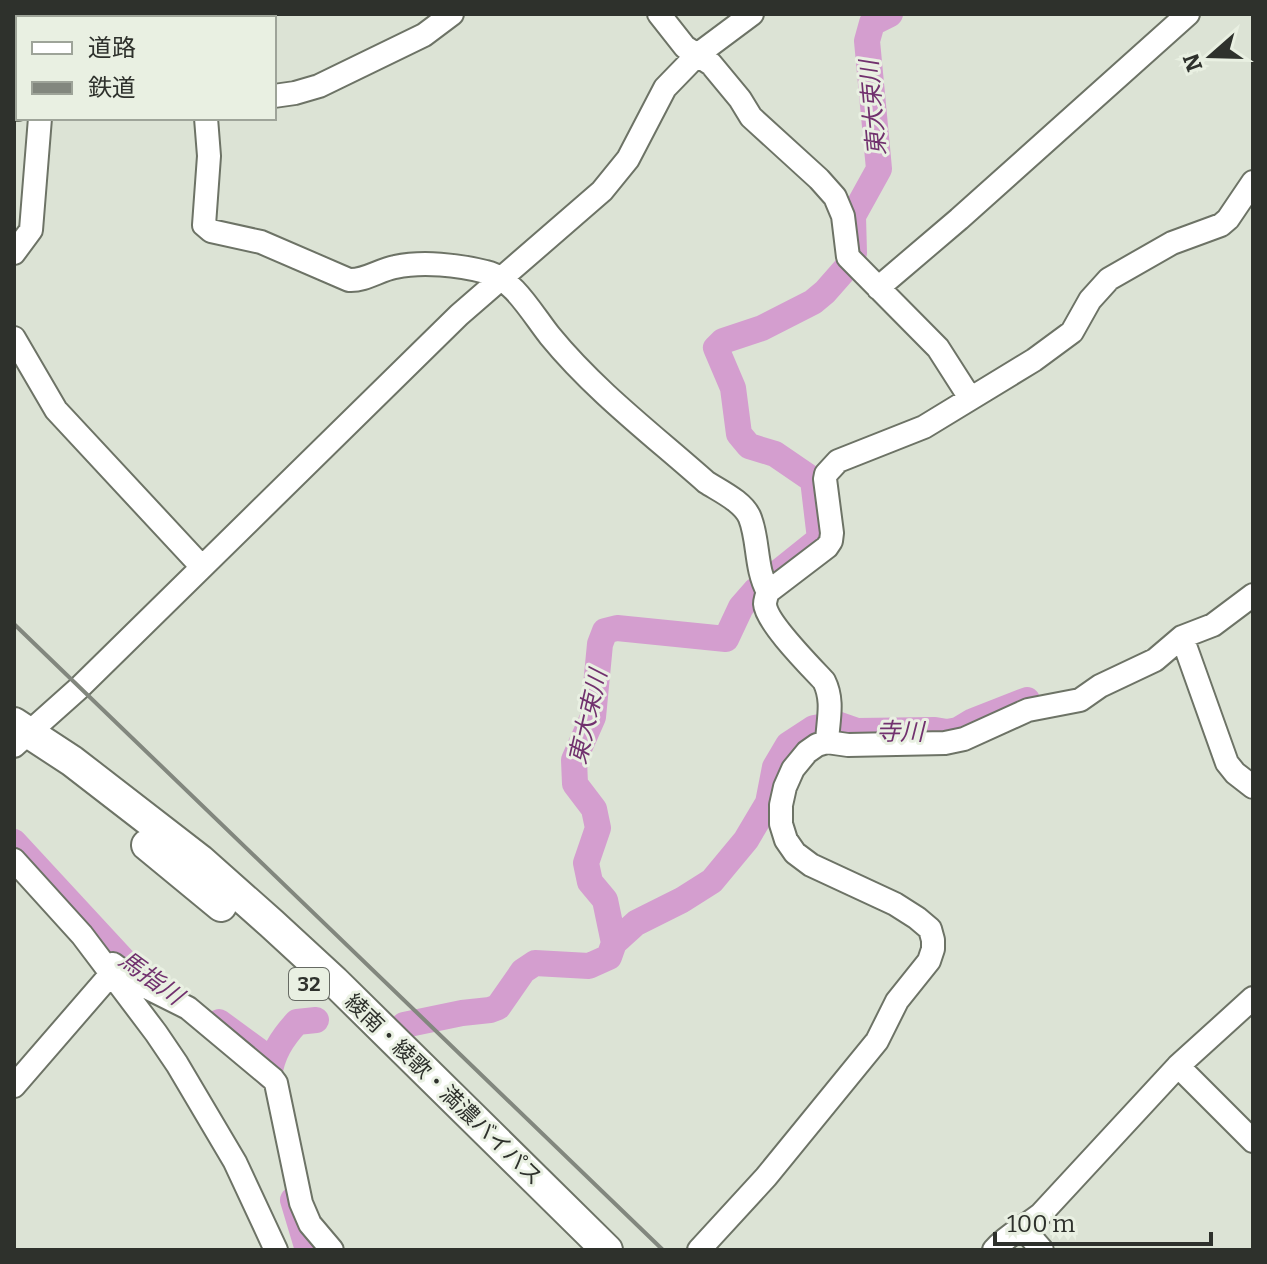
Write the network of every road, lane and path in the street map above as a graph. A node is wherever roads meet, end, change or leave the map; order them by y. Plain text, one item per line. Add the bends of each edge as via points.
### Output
1 (452, 14) edge
2 (659, 14) edge
3 (752, 14) edge
4 (1188, 14) edge
5 (697, 55) junction
6 (276, 96) edge
7 (40, 120) edge
8 (206, 120) edge
9 (1253, 182) edge
10 (14, 253) edge
11 (501, 278) junction
12 (878, 288) junction
13 (14, 338) edge
14 (970, 398) junction
15 (202, 567) junction
16 (765, 585) junction
17 (1253, 595) edge
18 (1182, 637) junction
19 (828, 732) junction
20 (17, 738) edge
21 (1253, 787) edge
22 (14, 860) edge
23 (94, 952) junction
24 (111, 974) junction
25 (1253, 998) edge
26 (1178, 1066) junction
27 (14, 1086) edge
28 (1253, 1141) edge
29 (1022, 1227) junction
30 (276, 1250) edge
31 (332, 1250) edge
32 (579, 1250) edge
33 (607, 1250) edge
34 (700, 1250) edge
35 (994, 1250) edge
36 (1042, 1250) edge

1 - 6 street via 424,35 319,86
2 - 5 street
3 - 5 street
4 - 12 street
5 - 11 street via 665,88 615,176
5 - 12 street via 711,64 751,117 835,197 851,260
7 - 10 street via 31,230
8 - 11 street via 204,225 211,231 261,242 349,280 410,264
9 - 14 street via 1221,225 1172,243 1109,279 1072,332
11 - 15 street
11 - 16 street via 574,365 749,516
12 - 14 street via 938,348
13 - 15 street via 56,410
14 - 16 street via 924,427 838,461 825,479 831,541
15 - 20 street via 79,688
16 - 19 street via 767,613 829,690
17 - 18 street via 1213,625
18 - 19 street via 1155,660 1080,700 1028,710 964,739 848,745
18 - 21 street via 1227,763
19 - 34 street via 793,769 785,787 781,824 786,840 811,865 917,918 930,929 933,949 877,1041
20 - 32 highway, 綾南・綾歌・満濃バイパス / 32 via 275,953
20 - 33 highway, 綾南・綾歌・満濃バイパス / 32 via 72,761 200,860 379,1025
22 - 23 street
23 - 24 street
23 - 31 street via 188,1008 269,1074 276,1083 301,1203 310,1224
24 - 27 street
24 - 30 street via 215,1125
25 - 26 street
26 - 28 street
26 - 29 street via 1041,1214
29 - 35 street
29 - 36 street

